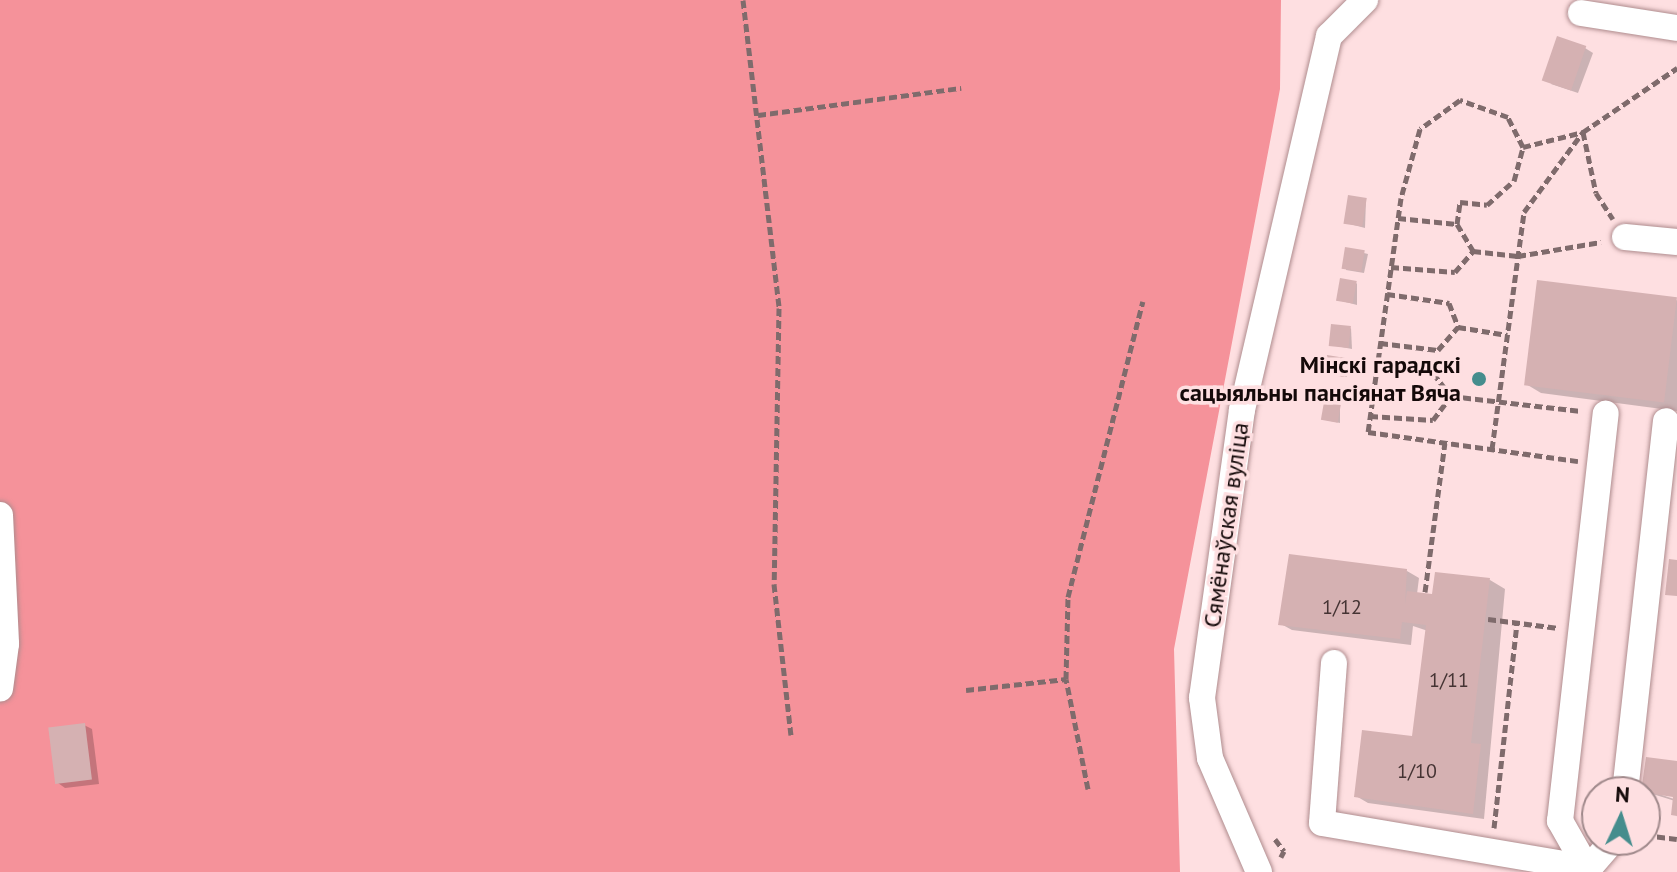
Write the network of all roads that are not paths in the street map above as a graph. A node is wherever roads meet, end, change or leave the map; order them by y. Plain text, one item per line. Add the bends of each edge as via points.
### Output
1 (1339, 0) edge
2 (1365, 0) edge
3 (1581, 13) dead end
4 (1677, 28) edge
5 (1329, 36) junction
6 (1625, 237) road end
7 (1677, 242) edge
8 (1606, 414) road end
9 (1666, 421) dead end
10 (0, 515) edge
11 (1334, 663) dead end
12 (0, 689) edge
13 (1627, 776) edge
14 (1269, 867) edge
15 (1589, 870) edge

1 - 5 street, Сямёнаўская вуліца
2 - 5 street
3 - 4 street
5 - 14 street, Сямёнаўская вуліца via 1242,410 1202,698 1210,758
6 - 7 street
8 - 15 street via 1560,821
9 - 13 street
10 - 12 street via 6,644
11 - 15 street via 1322,823

